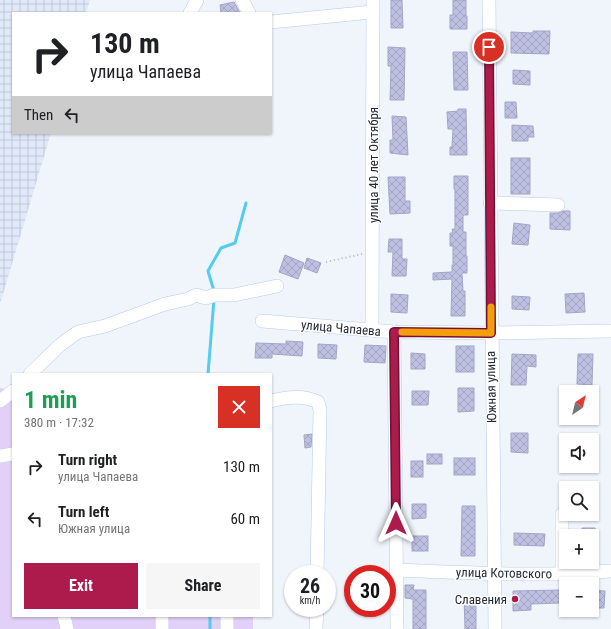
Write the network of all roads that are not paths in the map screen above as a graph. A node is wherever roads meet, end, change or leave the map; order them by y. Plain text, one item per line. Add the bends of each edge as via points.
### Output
1 (197, 0) edge
2 (242, 0) edge
3 (489, 0) edge
4 (373, 6) edge
5 (191, 12) edge
6 (248, 12) edge
7 (272, 22) edge
8 (490, 203) junction
9 (558, 205) dead end
10 (277, 286) dead end
11 (262, 321) dead end
12 (372, 330) junction
13 (611, 330) edge
14 (394, 332) junction
15 (491, 333) junction
16 (31, 373) edge
17 (12, 392) edge
18 (0, 401) edge
19 (272, 401) edge
20 (12, 454) edge
21 (0, 456) edge
22 (562, 521) edge
23 (317, 565) edge
24 (396, 565) edge
25 (396, 570) joint
26 (611, 571) edge
27 (494, 574) junction
28 (562, 574) junction
29 (64, 617) edge
30 (162, 617) edge
31 (227, 617) edge
32 (317, 617) edge
33 (67, 629) edge
34 (162, 629) edge
35 (227, 629) edge
36 (316, 629) edge
37 (397, 629) edge
38 (495, 629) edge

1 - 5 street
2 - 6 street
3 - 8 street, Южная улица
4 - 7 street
4 - 12 street, улица 40 лет Октября
8 - 9 street
8 - 15 street, Южная улица
10 - 16 street via 234,295 215,295 206,298 196,295 105,326 78,332 60,345
11 - 12 street, улица Чапаева
12 - 14 street, улица Чапаева
13 - 15 street, улица Чапаева
14 - 15 street, улица Чапаева
14 - 24 street
15 - 27 street, Южная улица
17 - 18 street
19 - 23 street via 296,397 310,398 318,402 320,458
20 - 21 street
22 - 28 street
25 - 27 street, улица Котовского
25 - 37 street
26 - 28 street, улица Котовского
27 - 28 street, улица Котовского
27 - 38 street, Южная улица
29 - 33 street
30 - 34 street
31 - 35 street
32 - 36 street

